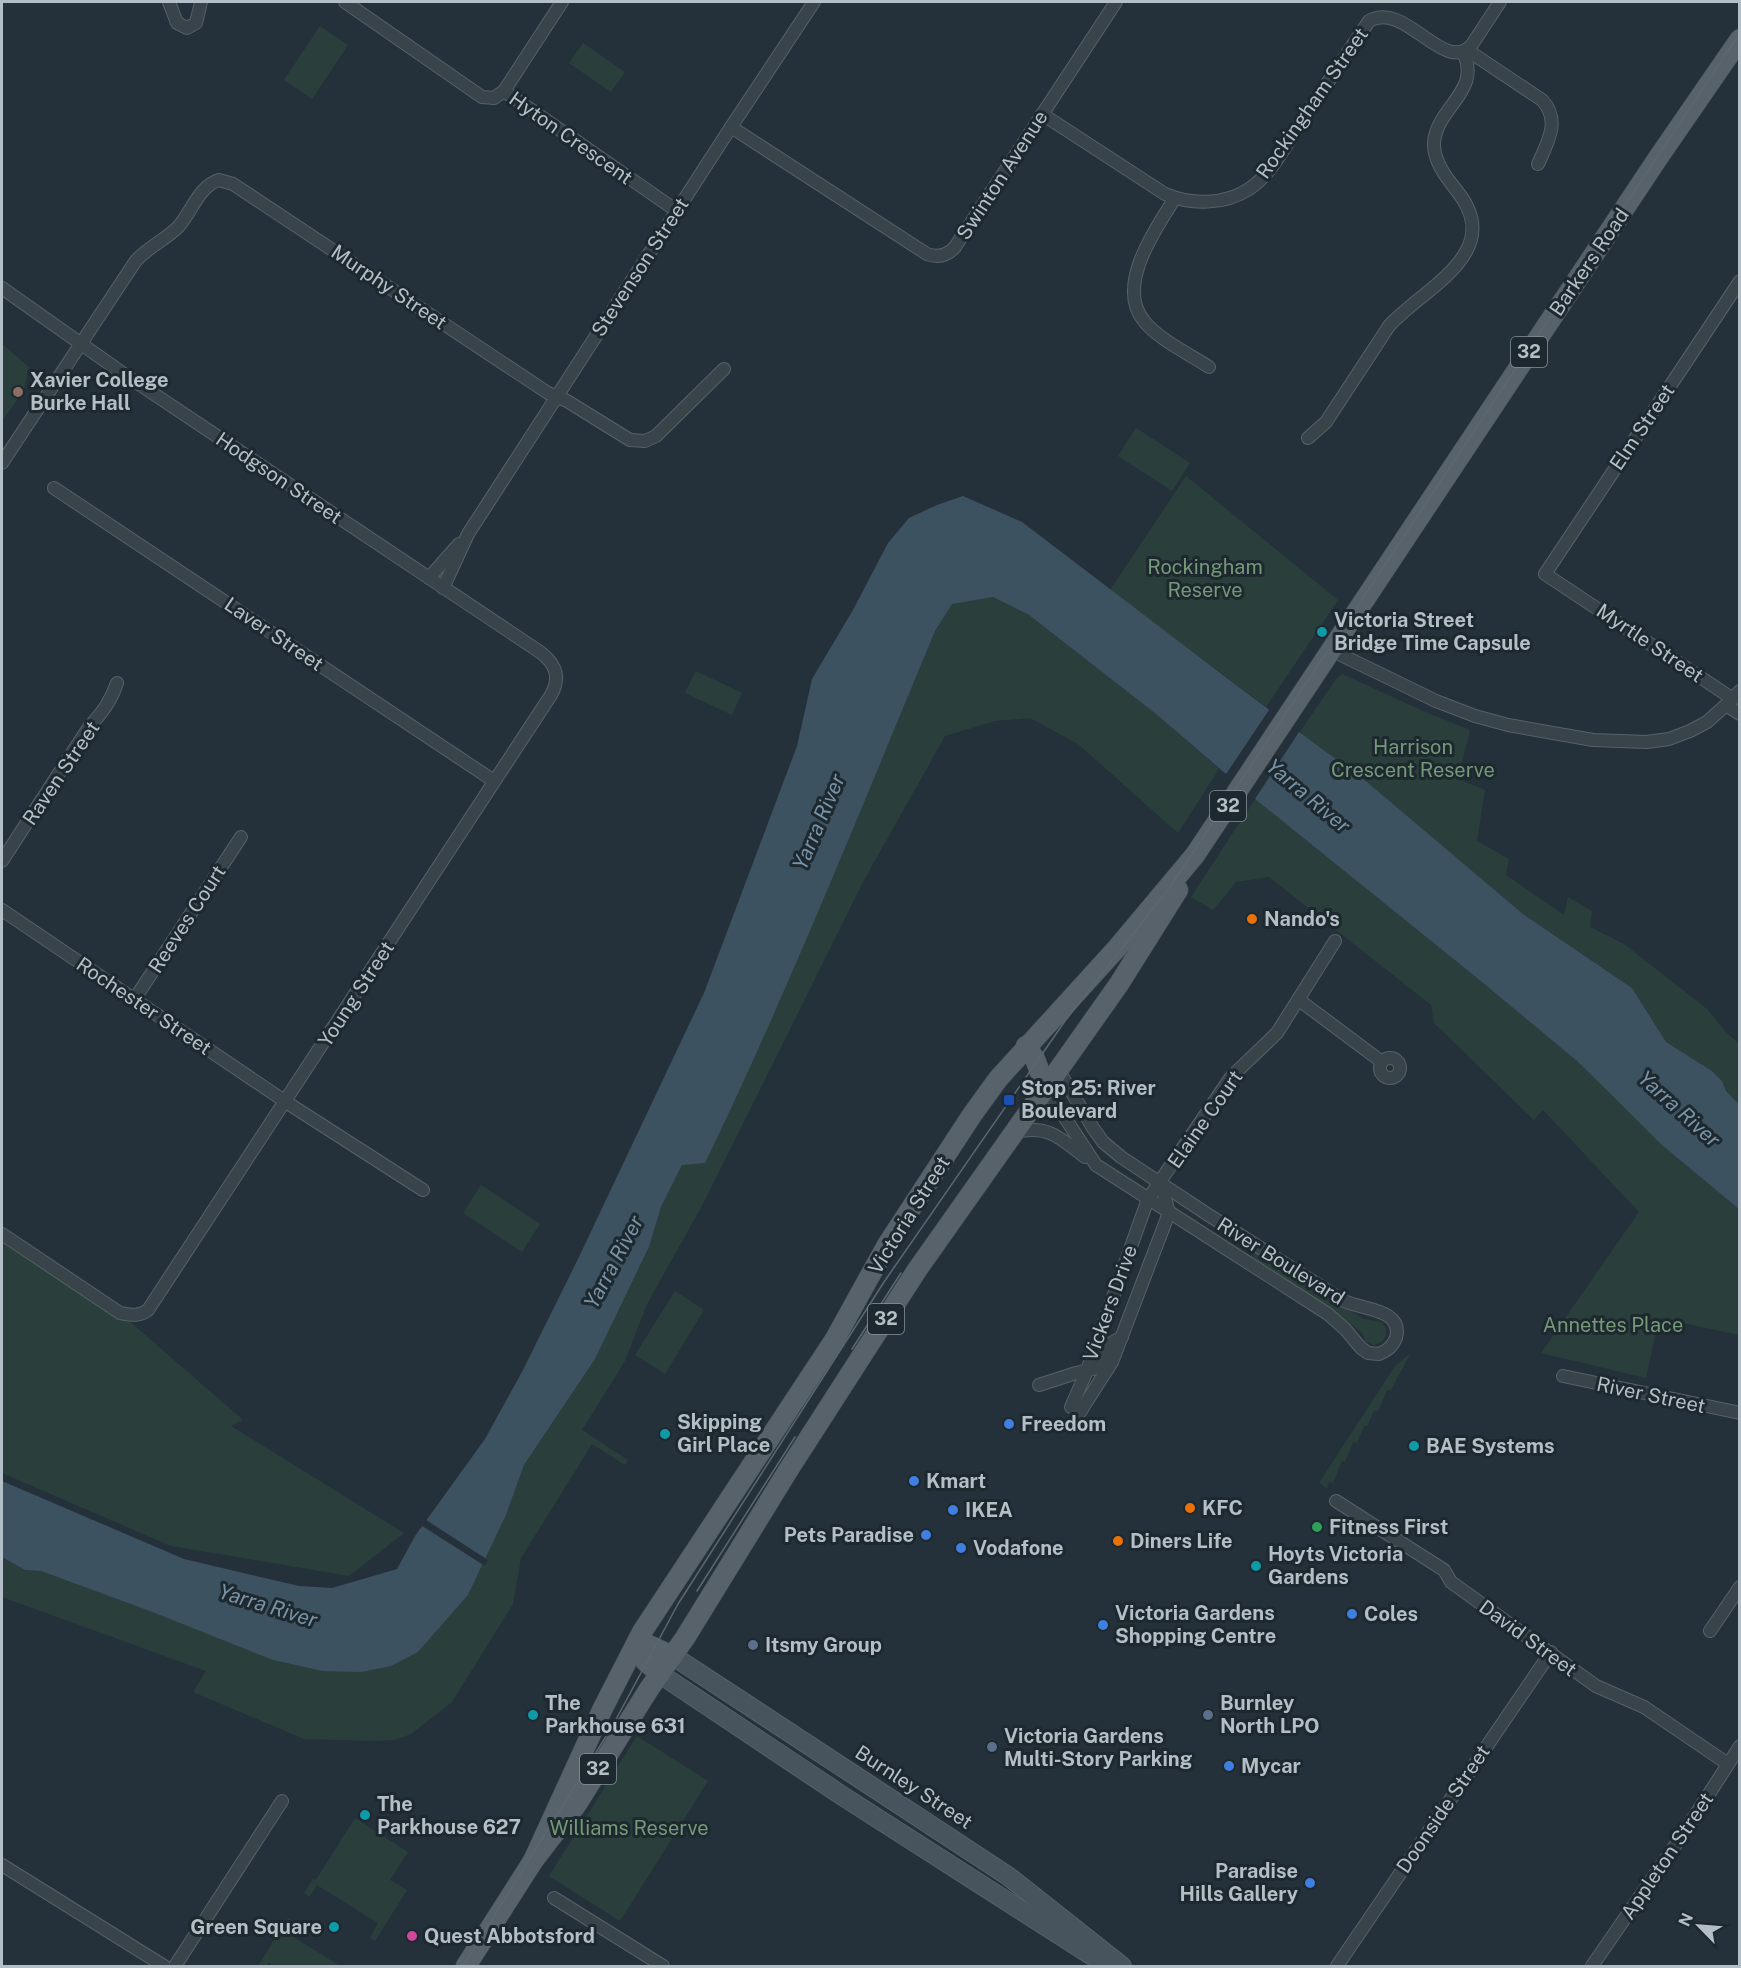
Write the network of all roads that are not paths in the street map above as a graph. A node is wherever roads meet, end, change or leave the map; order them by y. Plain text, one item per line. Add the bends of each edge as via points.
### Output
1 (169, 2) edge
2 (201, 2) edge
3 (345, 2) edge
4 (562, 2) edge
5 (814, 2) edge
6 (1116, 2) edge
7 (1500, 2) edge
8 (1740, 39) edge
9 (1465, 51) junction
10 (504, 91) junction
11 (1042, 114) junction
12 (731, 127) junction
13 (1538, 164) dead end
14 (1175, 198) junction
15 (676, 211) junction
16 (1740, 281) edge
17 (2, 288) edge
18 (80, 343) junction
19 (1209, 367) dead end
20 (724, 369) dead end
21 (557, 397) junction
22 (1308, 438) dead end
23 (2, 463) edge
24 (54, 488) dead end
25 (468, 534) junction
26 (1545, 574) joint
27 (429, 578) junction
28 (443, 588) junction
29 (1331, 650) junction
30 (1320, 667) joint
31 (556, 668) joint
32 (117, 683) dead end
33 (1733, 698) edge
34 (1740, 714) edge
35 (494, 781) junction
36 (241, 837) dead end
37 (1195, 855) junction
38 (2, 861) edge
39 (2, 910) edge
40 (1335, 941) dead end
41 (135, 1000) junction
42 (1299, 1000) junction
43 (1031, 1040) junction
44 (1382, 1062) dead end
45 (1059, 1071) junction
46 (1046, 1089) junction
47 (286, 1102) junction
48 (1015, 1132) junction
49 (1096, 1165) junction
50 (1161, 1183) junction
51 (423, 1190) dead end
52 (1148, 1199) junction
53 (1169, 1213) junction
54 (1207, 1214) junction
55 (1197, 1231) junction
56 (2, 1234) edge
57 (1243, 1238) junction
58 (1233, 1253) junction
59 (1110, 1303) junction
60 (1131, 1311) junction
61 (1122, 1337) junction
62 (1086, 1370) junction
63 (1563, 1376) dead end
64 (1039, 1386) dead end
65 (1740, 1413) edge
66 (1335, 1501) dead end
67 (1740, 1587) edge
68 (1710, 1631) dead end
69 (636, 1643) junction
70 (1551, 1652) junction
71 (673, 1656) junction
72 (660, 1674) junction
73 (1740, 1746) edge
74 (1728, 1764) junction
75 (857, 1776) junction
76 (841, 1795) junction
77 (282, 1801) dead end
78 (532, 1861) junction
79 (2, 1865) edge
80 (1008, 1876) junction
81 (997, 1895) junction
82 (554, 1898) dead end
83 (164, 1966) edge
84 (175, 1966) edge
85 (466, 1966) edge
86 (663, 1966) edge
87 (1109, 1966) edge
88 (1122, 1966) edge
89 (1337, 1966) edge
90 (1592, 1966) edge

1 - 2 street via 177,23 187,28 196,23
3 - 10 street, Hyton Crescent via 482,97 494,98
4 - 10 street
5 - 12 street, Stevenson Street
6 - 11 street, Swinton Avenue
7 - 9 street
8 - 29 main road, Barkers Road / 32
9 - 13 street via 1534,94 1550,110 1551,130
9 - 14 street, Rockingham Street via 1447,50 1394,16 1375,17 1272,167 1250,188 1225,200
9 - 22 street via 1468,79 1439,126 1434,143 1441,168 1470,211 1470,242 1465,254 1438,286 1389,326 1326,422
10 - 15 street, Hyton Crescent
11 - 12 street, Swinton Avenue via 955,248 939,256 927,254
11 - 14 street, Rockingham Street
12 - 15 street, Stevenson Street
14 - 19 street via 1142,255 1135,279 1137,306 1152,330
15 - 21 street, Stevenson Street
16 - 26 street, Elm Street
17 - 18 street, Hodgson Street
18 - 21 street, Murphy Street via 141,255 178,226 208,186 219,180 233,184
18 - 23 street
18 - 27 street, Hodgson Street
20 - 21 street, Murphy Street via 662,431 645,441 623,436
21 - 25 street, Stevenson Street
24 - 35 street, Laver Street
25 - 27 street, Stevenson Street
25 - 28 street, Stevenson Street
26 - 33 street, Myrtle Street
27 - 28 street, Hodgson Street
28 - 31 street, Hodgson Street via 540,652
29 - 30 main road, Barkers Road / 32
29 - 33 street via 1475,716 1593,740 1669,739 1707,722
30 - 37 main road, Victoria Street / 32
31 - 35 street, Young Street via 554,689
32 - 38 street, Raven Street via 104,711 89,727
33 - 34 street, Myrtle Street
35 - 47 street, Young Street
36 - 41 street, Reeves Court
37 - 43 main road, Victoria Street / 32 via 1118,947
37 - 45 main road, Victoria Street / 32 via 1165,913
39 - 41 street, Rochester Street
40 - 42 street, Elaine Court
41 - 47 street, Rochester Street
42 - 44 street
42 - 50 street, Elaine Court via 1273,1038 1231,1077
43 - 45 main road
43 - 46 main road
43 - 69 main road, Victoria Street / 32 via 998,1079 900,1225 835,1339
45 - 46 main road, Victoria Street / 32
45 - 50 street, River Boulevard via 1103,1142
46 - 48 main road, Victoria Street / 32
46 - 49 street, River Boulevard
47 - 51 street, Rochester Street
47 - 56 street, Young Street via 153,1304 142,1314 120,1313
48 - 49 street, River Boulevard via 1048,1132
48 - 71 main road, Victoria Street / 32 via 917,1270
49 - 52 street, River Boulevard
50 - 52 street, Elaine Court
50 - 53 street
50 - 54 street, River Boulevard
52 - 53 street, River Boulevard
52 - 59 street, Vickers Drive
53 - 55 street, River Boulevard
53 - 60 street, Vickers Drive
54 - 55 street
54 - 57 street, River Boulevard
55 - 58 street, River Boulevard
57 - 58 street
57 - 58 street, River Boulevard via 1346,1302 1386,1314 1396,1327 1393,1344 1382,1353 1368,1353 1328,1314
59 - 60 street
59 - 62 street, Vickers Drive
60 - 61 street, Vickers Drive
61 - 62 street via 1108,1345 1098,1368
61 - 62 street, Vickers Drive via 1112,1364 1075,1409
62 - 64 street
63 - 65 street, River Street
66 - 70 street, David Street via 1444,1570 1450,1582
67 - 68 street
69 - 71 main road via 654,1646
69 - 72 main road via 646,1662
69 - 78 main road, Victoria Street / 32
70 - 74 street, David Street via 1596,1686 1644,1707
70 - 89 street, Doonside Street
71 - 72 main road, Victoria Street / 32
71 - 75 main road, Burnley Street
72 - 76 main road
72 - 78 main road, Victoria Street / 32 via 577,1804
73 - 74 street, Appleton Street
74 - 90 street, Appleton Street
75 - 76 main road
75 - 80 main road, Burnley Street
76 - 81 main road
77 - 84 street
78 - 85 main road, Victoria Street / 32
79 - 83 street
80 - 81 main road
80 - 88 main road, Burnley Street
81 - 87 main road
82 - 86 street

